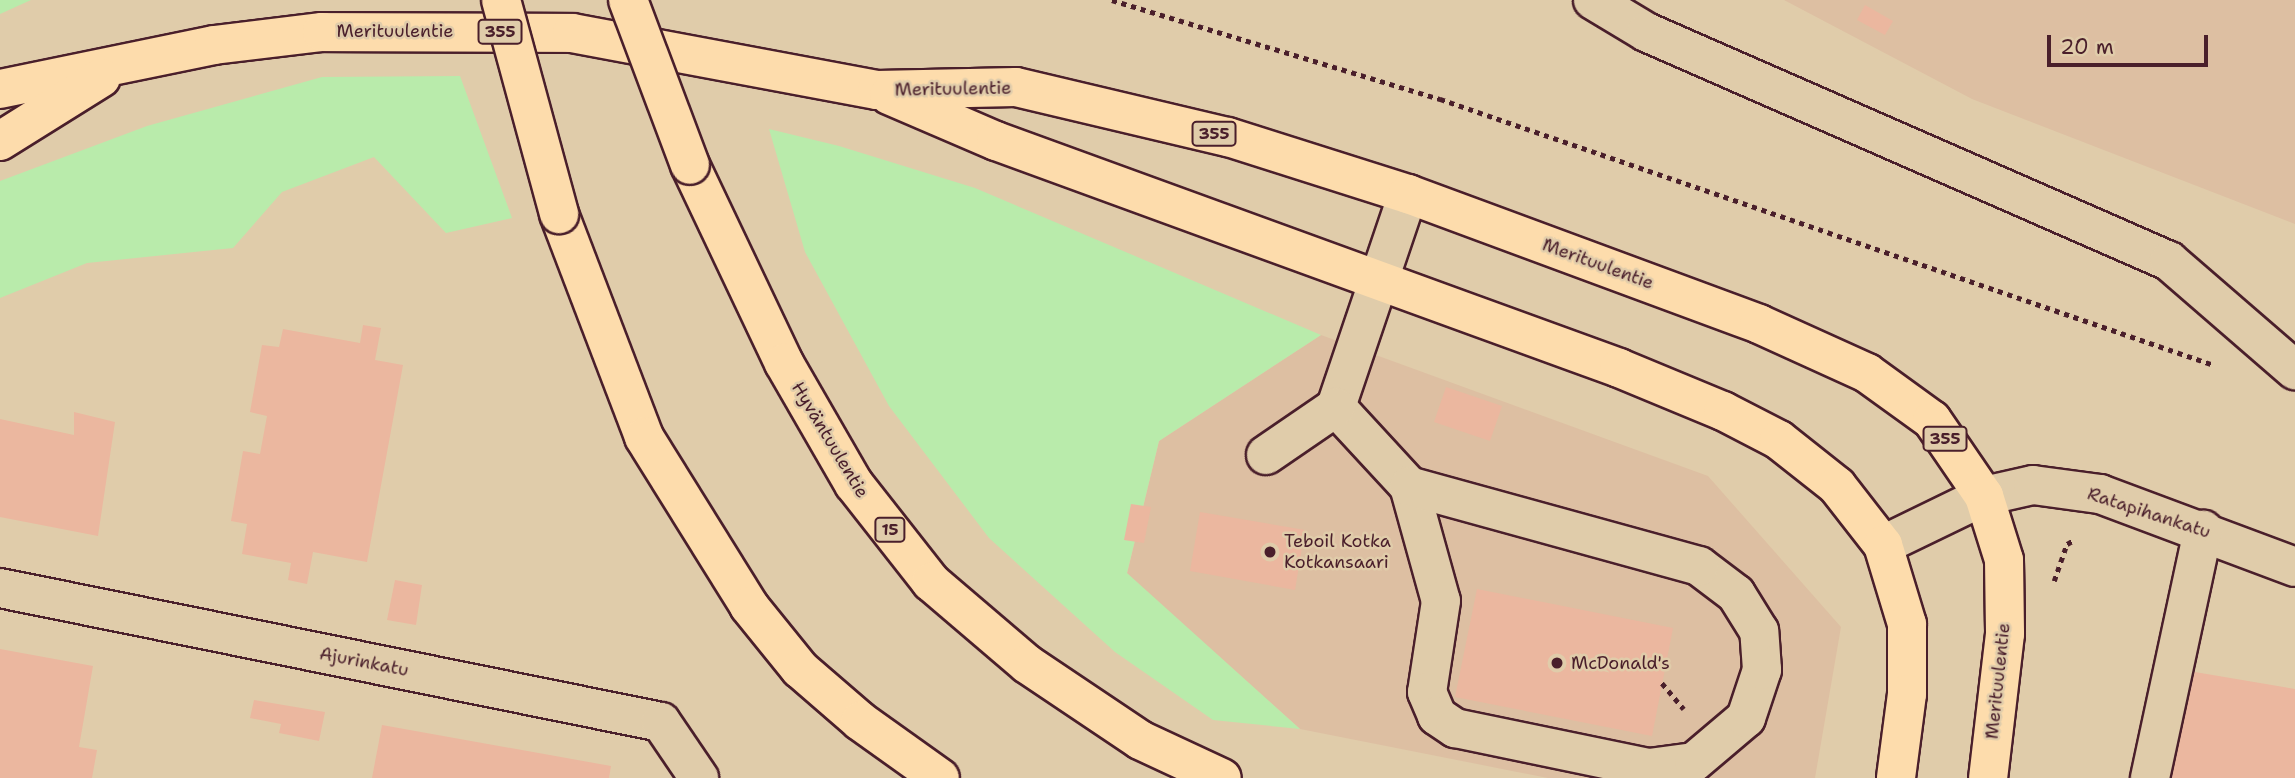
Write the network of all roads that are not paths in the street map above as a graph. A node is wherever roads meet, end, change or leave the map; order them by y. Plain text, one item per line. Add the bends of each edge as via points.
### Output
1 (501, 0) edge
2 (628, 0) edge
3 (1593, 0) edge
4 (120, 66) junction
5 (0, 89) edge
6 (877, 90) junction
7 (0, 141) edge
8 (1408, 194) junction
9 (1379, 278) junction
10 (2295, 370) edge
11 (1336, 407) junction
12 (1266, 455) dead end
13 (1409, 486) junction
14 (1984, 496) junction
15 (2203, 530) junction
16 (1883, 545) junction
17 (2295, 567) edge
18 (0, 588) edge
19 (699, 778) edge
20 (940, 778) edge
21 (1222, 778) edge
22 (1896, 778) edge
23 (1987, 778) edge
24 (2150, 778) edge

1 - 20 main road, bridge via 559,214 644,437 741,595 800,669 860,721
2 - 21 main road, Hyväntuulentie / 15, bridge via 690,165 784,363 854,484 931,582 1027,664 1129,733
3 - 10 street via 1646,32 2168,261
4 - 5 main road, Merituulentie / 355
4 - 6 main road, Merituulentie / 355 via 215,45 322,32 572,33
4 - 7 main road, Merituulentie / 355
6 - 8 main road, Merituulentie / 355 via 1016,87 1228,137
6 - 9 main road, Merituulentie / 355 via 996,141
8 - 9 street
8 - 14 main road, Merituulentie / 355 via 1759,324 1867,373 1932,420
9 - 11 street
9 - 16 main road, Merituulentie / 355 via 1619,368 1756,429 1837,486
11 - 12 street
11 - 13 street
13 - 13 street via 1441,601 1427,692 1437,716 1455,728 1649,768 1694,762 1746,718 1762,670 1759,631 1736,594 1699,566
14 - 15 street, Ratapihankatu via 2033,485 2100,494
14 - 16 street, Ratapihankatu
14 - 23 main road, Merituulentie / 355 via 2004,560 2005,634
15 - 17 street, Ratapihankatu
15 - 24 street
16 - 22 main road, Merituulentie / 355 via 1907,624 1907,694
18 - 19 street, Ajurinkatu via 661,722

